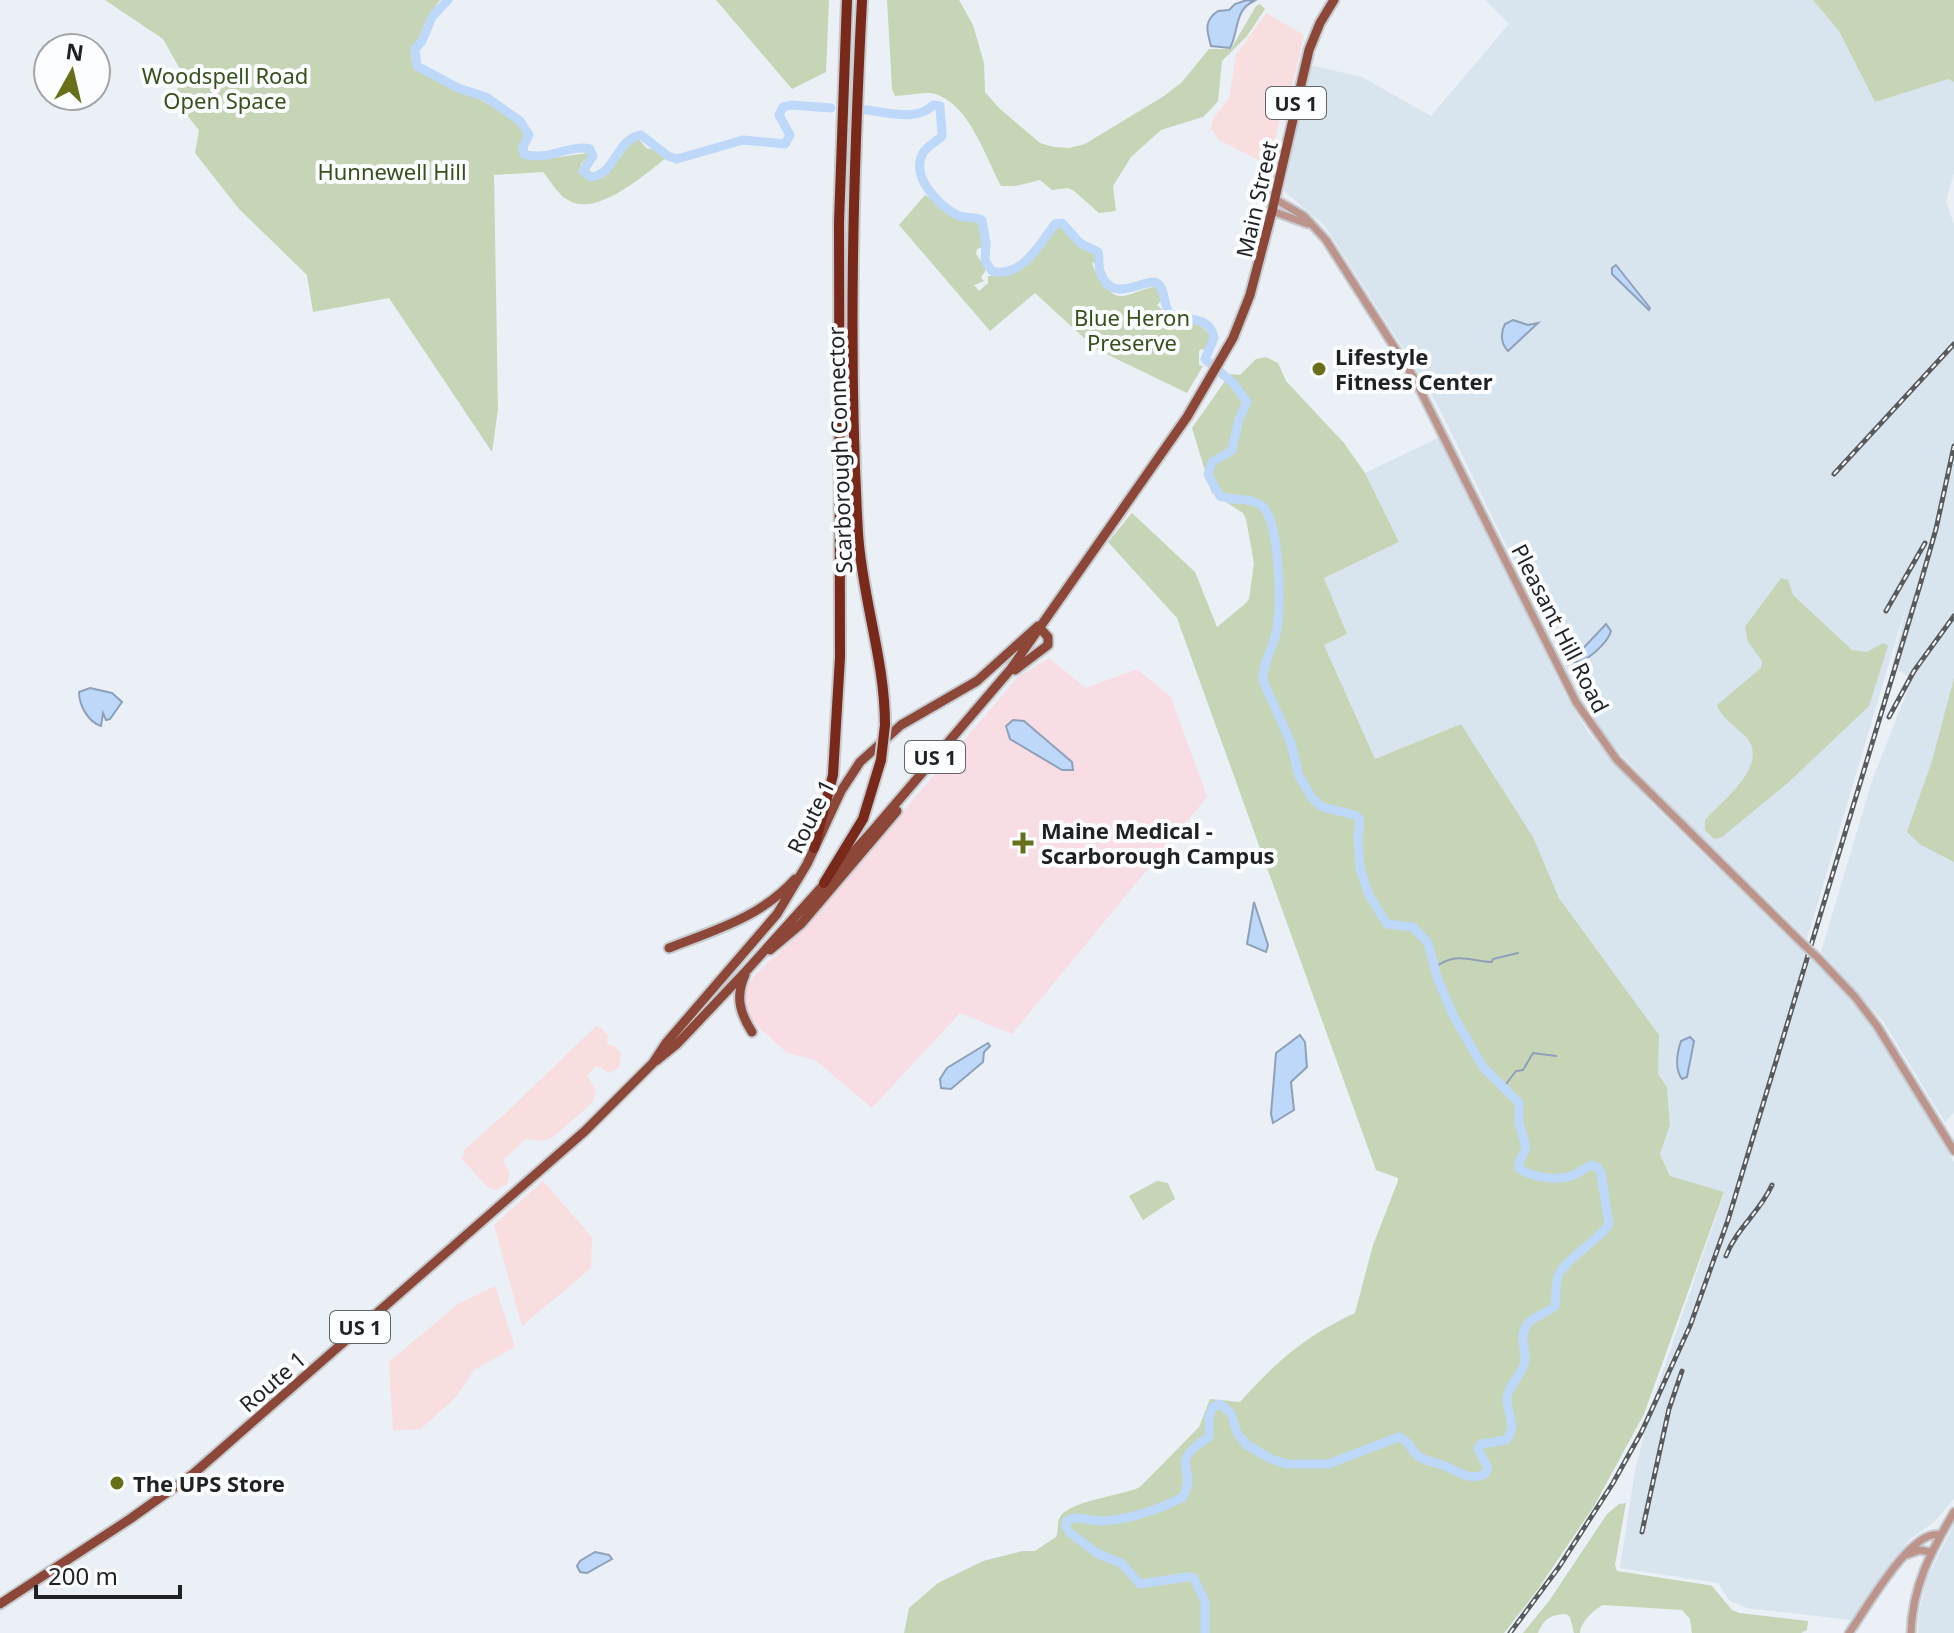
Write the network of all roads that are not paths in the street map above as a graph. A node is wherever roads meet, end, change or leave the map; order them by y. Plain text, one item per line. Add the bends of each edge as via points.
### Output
1 (847, 0) edge
2 (862, 0) edge
3 (1334, 0) edge
4 (1275, 199) junction
5 (1272, 211) junction
6 (1314, 228) junction
7 (1221, 360) joint
8 (1038, 626) junction
9 (993, 689) junction
10 (930, 763) junction
11 (814, 848) junction
12 (807, 864) junction
13 (824, 883) junction
14 (669, 948) dead end
15 (758, 959) junction
16 (747, 970) junction
17 (752, 1032) dead end
18 (653, 1062) junction
19 (1954, 1151) edge
20 (1954, 1512) edge
21 (1940, 1535) junction
22 (1930, 1552) junction
23 (1904, 1556) junction
24 (0, 1604) edge
25 (1849, 1633) edge
26 (1911, 1633) edge

1 - 11 highway, Scarborough Connector via 839,222 840,657 833,775
2 - 13 highway, Scarborough Connector, bridge via 854,196 856,485 861,567 882,678 885,725 881,760 863,819
3 - 4 main road, Main Street / US 1 via 1309,50
4 - 5 main road, Main Street / US 1
4 - 6 street, Pleasant Hill Road
5 - 6 street, Pleasant Hill Road
5 - 7 main road, Main Street / US 1 via 1250,295
6 - 19 street, Pleasant Hill Road, bridge via 1332,248 1423,395 1590,726 1617,760 1855,997
7 - 8 main road, Route 1 / US 1 via 1168,445
8 - 9 main road, Route 1 / US 1
8 - 9 main road via 1048,637 1045,648
8 - 11 main road, Route 1 / US 1 via 977,681 901,725 867,754 847,779
9 - 10 main road, Route 1 / US 1
10 - 13 main road, Route 1 / US 1
10 - 15 main road via 889,822 818,904 784,941
11 - 12 main road, Route 1 / US 1
12 - 14 main road via 762,909
12 - 18 main road, Route 1 / US 1 via 762,934
13 - 15 main road, Route 1 / US 1
15 - 16 main road, Route 1 / US 1
16 - 17 main road via 739,1001
16 - 18 main road, Route 1 / US 1
18 - 24 main road, Route 1 / US 1 via 585,1131 193,1474
20 - 21 street
21 - 22 street
21 - 23 street via 1924,1537
22 - 23 street
22 - 26 street via 1916,1593
23 - 25 street

